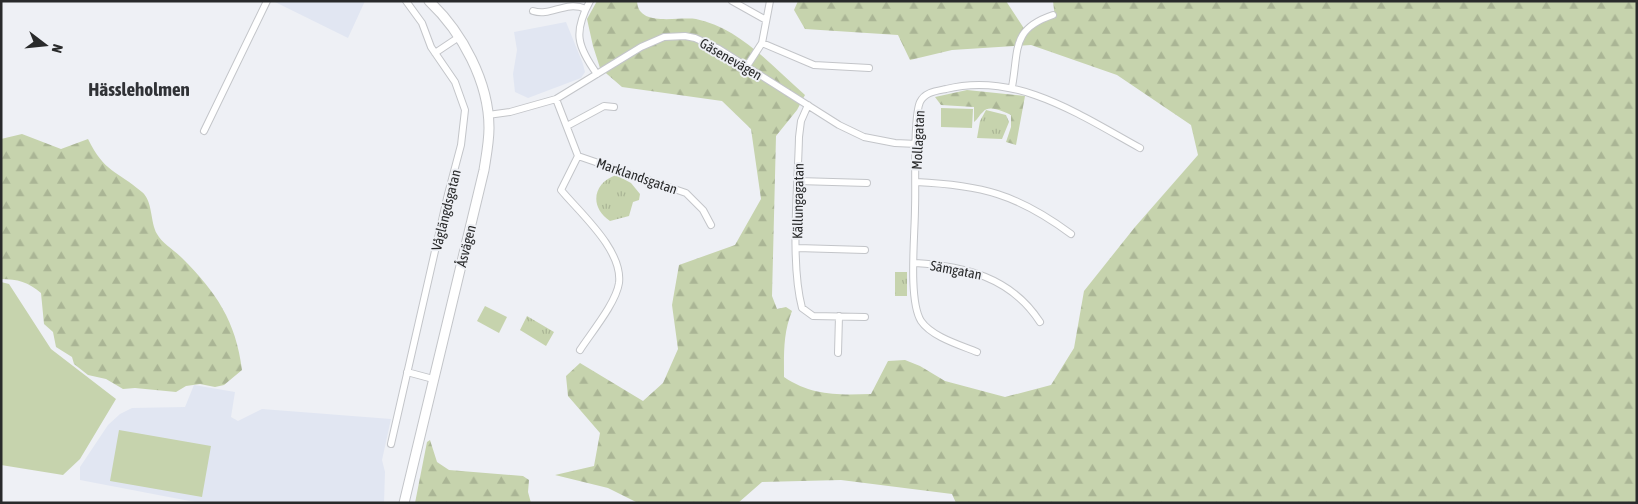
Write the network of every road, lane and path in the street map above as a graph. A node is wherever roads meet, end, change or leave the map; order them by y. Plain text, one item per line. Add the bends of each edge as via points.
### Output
1 (267, 1) edge
2 (406, 1) edge
3 (429, 1) edge
4 (590, 1) edge
5 (732, 1) edge
6 (770, 1) edge
7 (586, 10) junction
8 (534, 11) dead end
9 (1053, 15) dead end
10 (766, 20) junction
11 (459, 37) junction
12 (762, 43) junction
13 (435, 53) junction
14 (747, 66) junction
15 (869, 68) dead end
16 (597, 74) junction
17 (1012, 87) junction
18 (556, 99) junction
19 (808, 105) junction
20 (614, 107) dead end
21 (488, 115) junction
22 (567, 126) junction
23 (204, 131) dead end
24 (917, 144) junction
25 (1140, 148) dead end
26 (578, 156) junction
27 (798, 181) junction
28 (916, 182) junction
29 (867, 183) dead end
30 (711, 225) dead end
31 (1070, 234) dead end
32 (797, 248) junction
33 (865, 250) dead end
34 (915, 263) junction
35 (839, 316) junction
36 (864, 317) dead end
37 (1040, 322) dead end
38 (580, 350) dead end
39 (838, 352) dead end
40 (977, 352) dead end
41 (407, 372) junction
42 (433, 379) junction
43 (391, 444) dead end
44 (404, 503) edge

1 - 23 street
2 - 13 street, Våglängdsgatan via 422,23
3 - 11 street, Åsvägen
4 - 7 street
5 - 10 street
6 - 10 street
7 - 8 street via 569,5 539,13
7 - 16 street via 579,29 580,44
9 - 17 street via 1024,30
10 - 12 street
11 - 13 street
11 - 21 street, Åsvägen via 480,79
12 - 14 street
12 - 15 street via 814,65
13 - 41 street, Våglängdsgatan via 464,100 464,134
14 - 16 street, Gäsenevägen via 702,41 673,36 641,47
14 - 19 street, Gäsenevägen
16 - 18 street, Gäsenevägen
17 - 24 street, Mollagatan via 978,84 930,93 919,105
17 - 25 street, Mollagatan via 1075,112
18 - 21 street, Gäsenevägen
18 - 22 street, Marklandsgatan
19 - 24 street, Gäsenevägen via 864,137
19 - 27 street, Källungagatan via 800,128
20 - 22 street via 604,106
21 - 42 street, Åsvägen via 489,137 484,170
22 - 26 street, Marklandsgatan
24 - 28 street, Mollagatan
26 - 30 street, Marklandsgatan via 686,193 703,210
26 - 38 street, Marklandsgatan via 561,190 607,244 616,261 619,284
27 - 29 street
27 - 32 street, Källungagatan
28 - 31 street via 950,183 995,192 1023,204
28 - 34 street, Mollagatan
32 - 33 street
32 - 35 street, Källungagatan via 802,308 809,315
34 - 37 street, Sämgatan via 946,265 986,276 1008,289
34 - 40 street, Mollagatan via 916,307 922,322 935,333
35 - 36 street
35 - 39 street
41 - 42 street
41 - 43 street, Våglängdsgatan
42 - 44 street, Åsvägen

